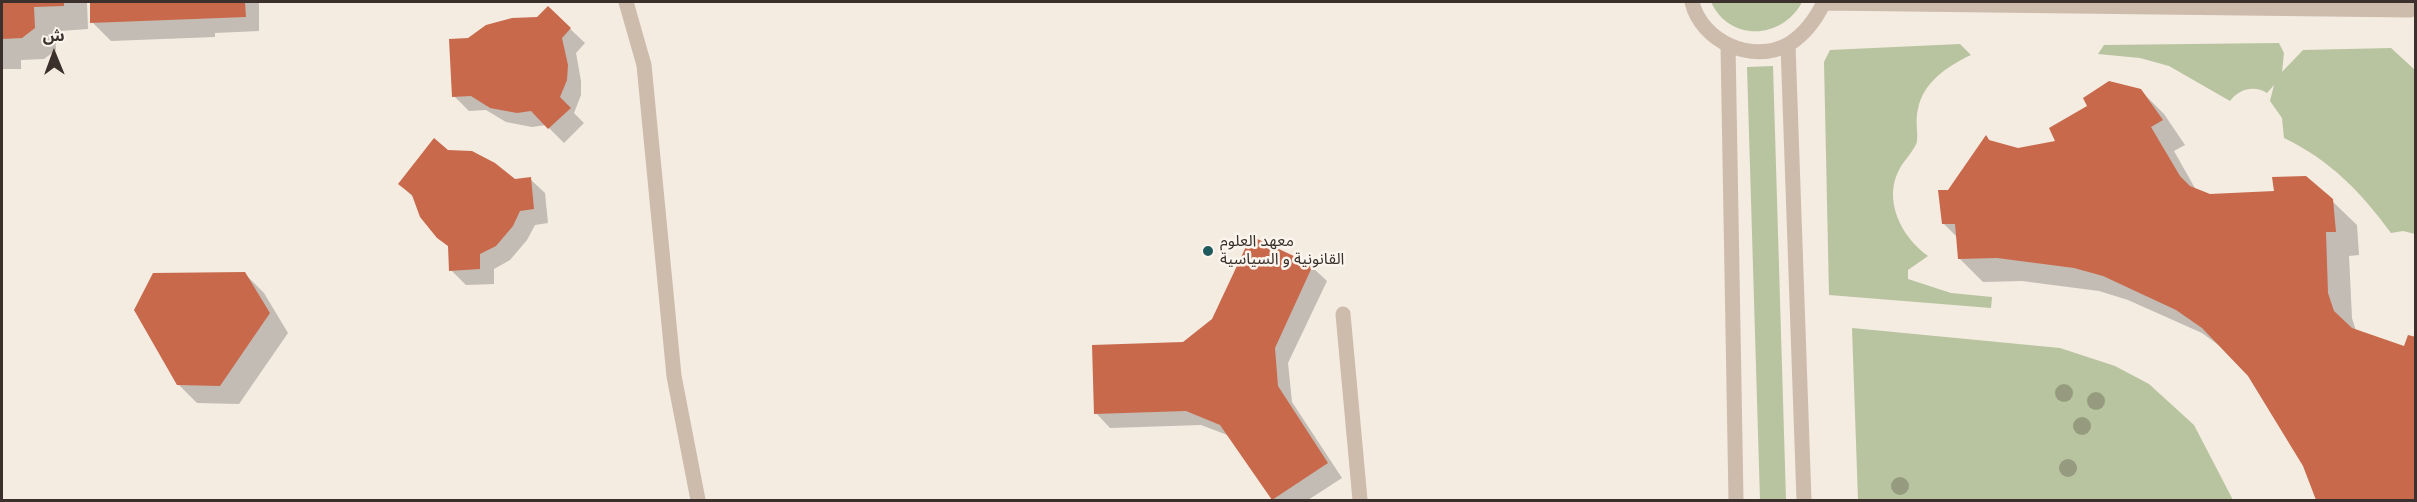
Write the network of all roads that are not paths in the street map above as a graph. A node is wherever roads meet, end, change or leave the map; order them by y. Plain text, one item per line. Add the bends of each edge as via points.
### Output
1 (626, 2) edge
2 (1692, 2) edge
3 (1823, 2) edge
4 (2412, 10) edge
5 (1728, 45) junction
6 (1788, 45) junction
7 (1343, 314) dead end
8 (698, 501) edge
9 (1360, 501) edge
10 (1736, 501) edge
11 (1804, 501) edge

1 - 8 lane via 644,65 674,376
2 - 5 lane via 1707,31
3 - 4 lane
3 - 6 lane via 1810,27
5 - 6 lane via 1748,51
5 - 10 lane
6 - 11 lane
7 - 9 lane

